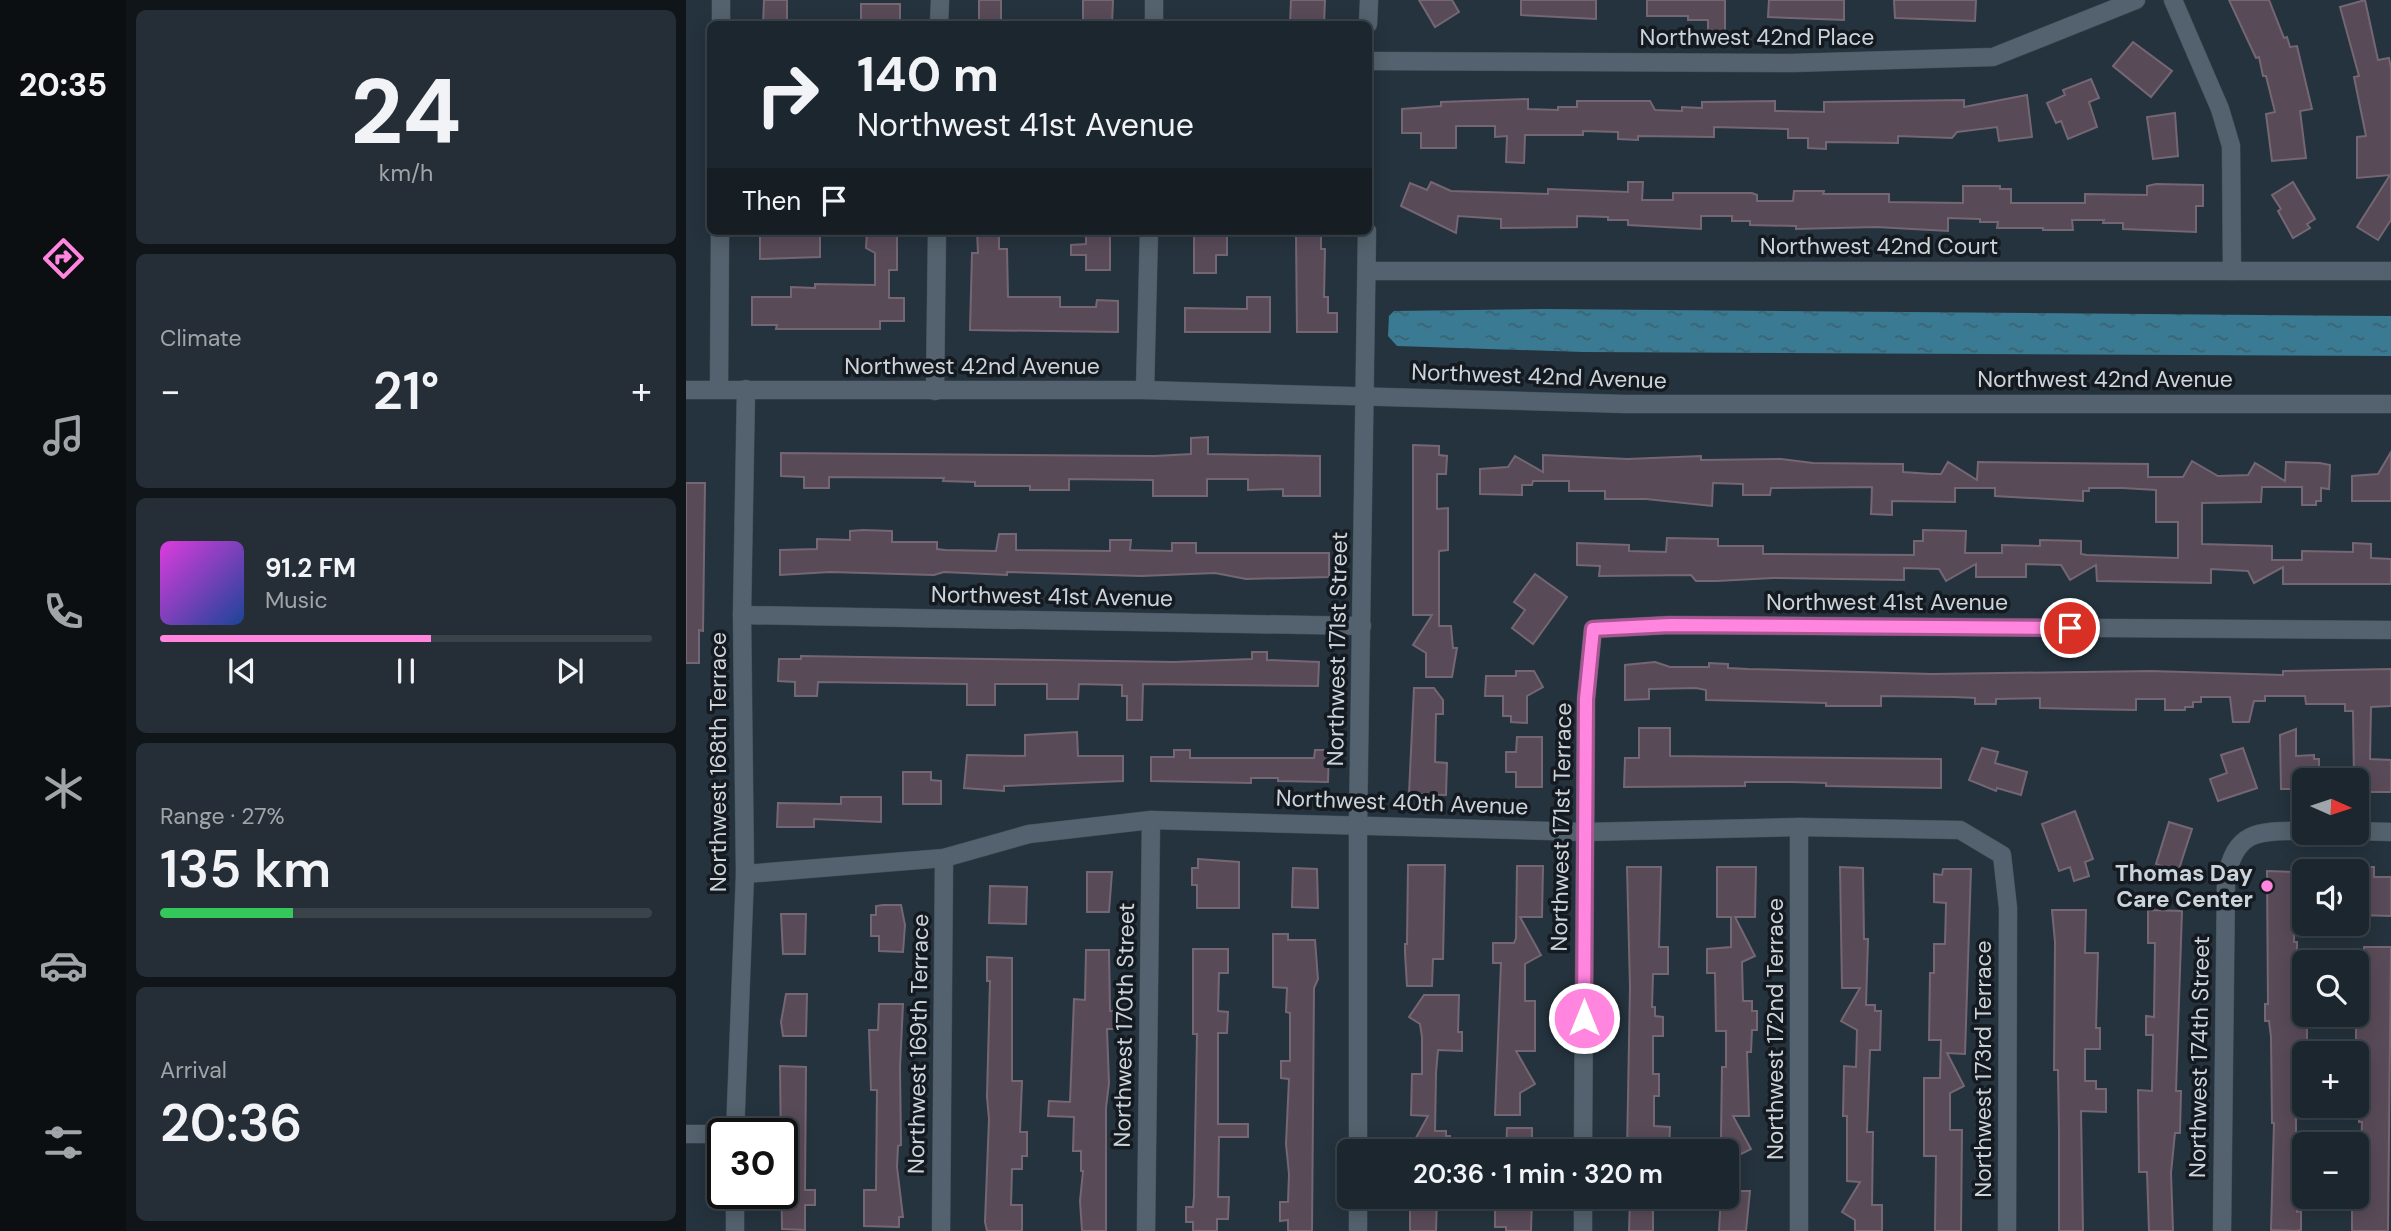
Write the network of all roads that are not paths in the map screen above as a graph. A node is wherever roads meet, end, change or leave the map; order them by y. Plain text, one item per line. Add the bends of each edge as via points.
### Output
1 (721, 0) edge
2 (940, 0) edge
3 (1154, 0) edge
4 (1369, 0) edge
5 (2136, 0) edge
6 (2173, 0) edge
7 (721, 21) edge
8 (939, 21) edge
9 (1154, 21) edge
10 (1368, 21) edge
11 (1372, 61) edge
12 (720, 235) edge
13 (937, 235) edge
14 (1149, 235) edge
15 (1367, 235) edge
16 (1367, 271) junction
17 (2232, 271) junction
18 (2391, 271) edge
19 (719, 389) junction
20 (746, 389) junction
21 (686, 390) edge
22 (1145, 390) junction
23 (935, 391) junction
24 (1365, 395) junction
25 (2391, 404) edge
26 (742, 615) junction
27 (1362, 626) junction
28 (1593, 629) joint
29 (2391, 629) edge
30 (1151, 820) junction
31 (1358, 825) junction
32 (1799, 827) junction
33 (2370, 831) edge
34 (1585, 832) junction
35 (2292, 832) edge
36 (2391, 832) edge
37 (944, 858) junction
38 (745, 874) junction
39 (2008, 908) joint
40 (736, 1118) edge
41 (686, 1134) edge
42 (707, 1134) edge
43 (1358, 1139) edge
44 (1583, 1139) edge
45 (735, 1209) edge
46 (1358, 1209) edge
47 (1583, 1209) edge
48 (735, 1231) edge
49 (941, 1231) edge
50 (1146, 1231) edge
51 (1358, 1231) edge
52 (1583, 1231) edge
53 (1799, 1231) edge
54 (2007, 1231) edge
55 (2222, 1231) edge

1 - 7 street
2 - 8 street
3 - 9 street
4 - 10 street
5 - 11 street, Northwest 42nd Place via 1993,57 1792,63
6 - 17 street via 2220,108 2231,146
12 - 19 street
13 - 23 street
14 - 22 street
15 - 16 street, Northwest 171st Street
16 - 17 street, Northwest 42nd Court
16 - 24 street, Northwest 171st Street
17 - 18 street, Northwest 42nd Court
19 - 20 street, Northwest 42nd Avenue
19 - 21 street, Northwest 42nd Avenue
20 - 23 street, Northwest 42nd Avenue
20 - 26 street, Northwest 168th Terrace
22 - 23 street, Northwest 42nd Avenue
22 - 24 street, Northwest 42nd Avenue
24 - 25 street, Northwest 42nd Avenue via 1625,404
24 - 27 street, Northwest 171st Street
26 - 27 street, Northwest 41st Avenue
26 - 38 street, Northwest 168th Terrace
27 - 31 street, Northwest 171st Street
28 - 29 street, Northwest 41st Avenue via 1670,625
28 - 34 street, Northwest 171st Terrace via 1586,699
30 - 31 street, Northwest 40th Avenue
30 - 37 street, Northwest 40th Avenue via 1028,834
30 - 50 street, Northwest 170th Street
31 - 34 street, Northwest 40th Avenue
31 - 43 street, Northwest 171st Street
32 - 34 street, Northwest 40th Avenue
32 - 39 street, Northwest 40th Avenue via 1960,830 2002,855
32 - 53 street, Northwest 172nd Terrace
33 - 36 street
34 - 44 street, Northwest 171st Terrace
35 - 55 street, Northwest 174th Street via 2259,833 2238,844 2226,880
37 - 38 street, Northwest 40th Avenue
37 - 49 street, Northwest 169th Terrace
38 - 40 street, Northwest 168th Terrace
39 - 54 street, Northwest 173rd Terrace
41 - 42 street
45 - 48 street
46 - 51 street
47 - 52 street

